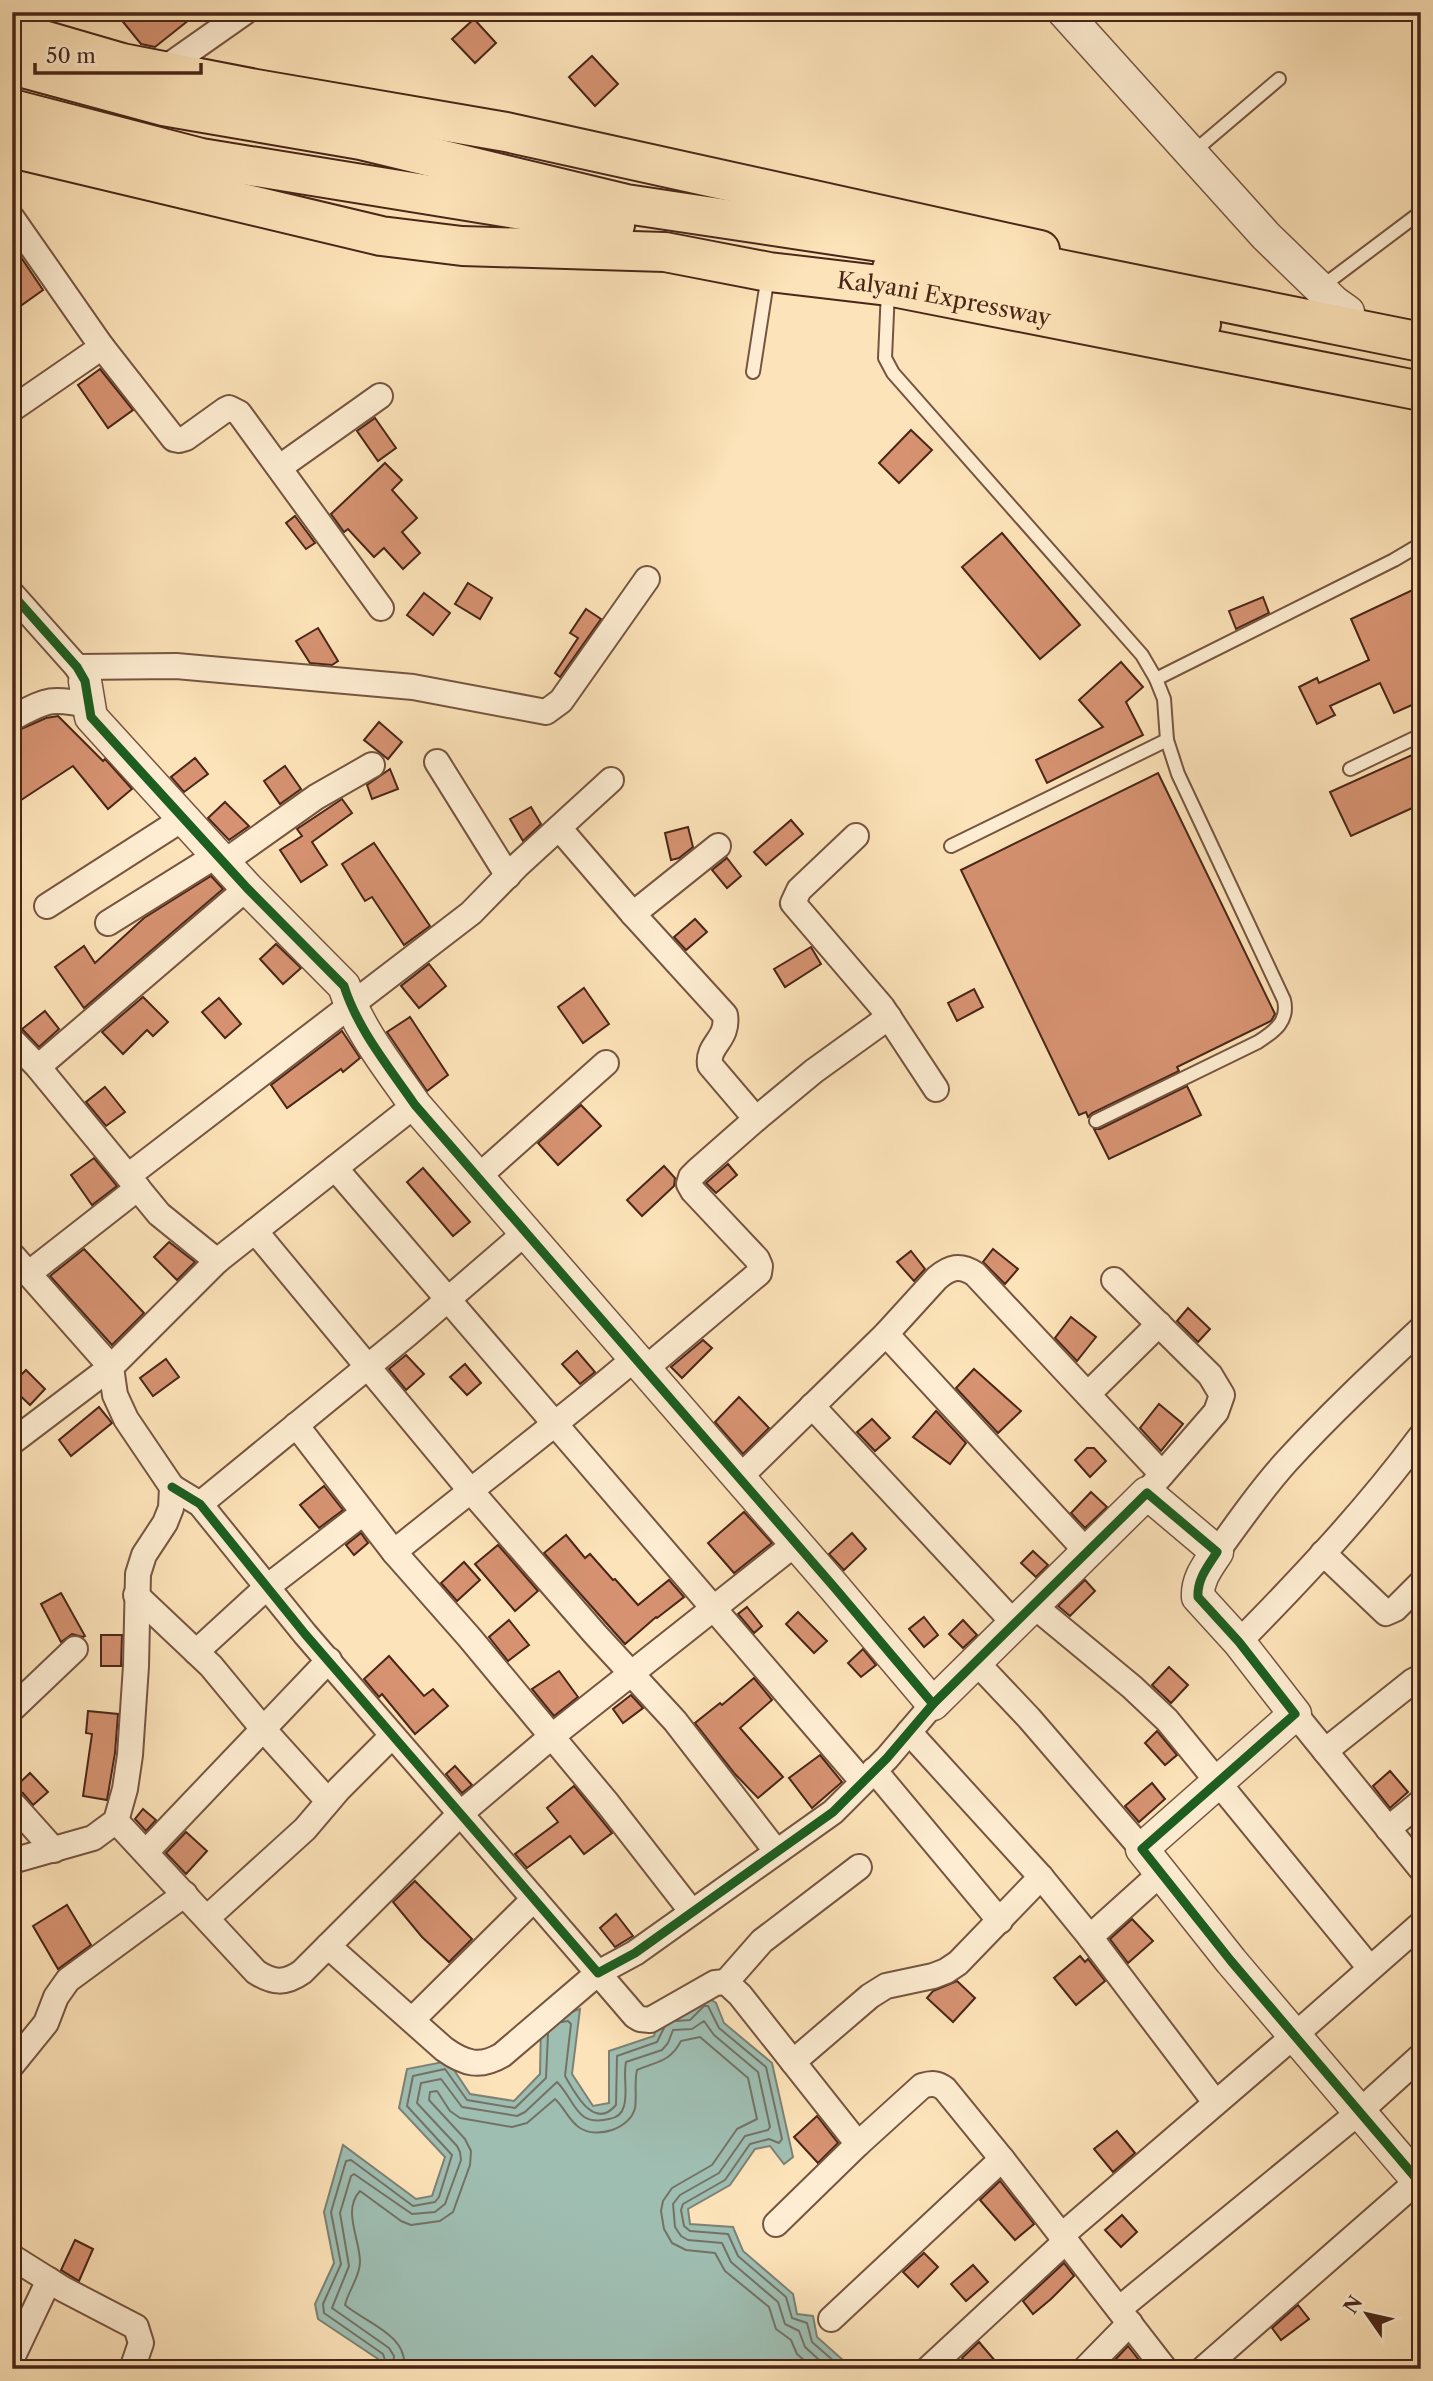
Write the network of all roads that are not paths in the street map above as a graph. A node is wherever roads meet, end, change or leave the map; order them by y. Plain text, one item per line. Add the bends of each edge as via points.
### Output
1 (245, 12) edge
2 (1064, 12) edge
3 (12, 31) edge
4 (12, 65) edge
5 (161, 71) junction
6 (1279, 79) dead end
7 (12, 110) edge
8 (12, 148) edge
9 (1192, 153) junction
10 (1421, 212) edge
11 (12, 218) edge
12 (769, 272) junction
13 (888, 286) junction
14 (1334, 300) junction
15 (1421, 325) edge
16 (1421, 342) edge
17 (102, 347) junction
18 (753, 372) dead end
19 (1417, 388) edge
20 (380, 396) dead end
21 (12, 409) edge
22 (280, 467) junction
23 (1421, 544) edge
24 (647, 579) dead end
25 (12, 594) edge
26 (382, 608) dead end
27 (1156, 679) junction
28 (85, 687) junction
29 (12, 718) edge
30 (1421, 734) edge
31 (1167, 740) junction
32 (437, 762) dead end
33 (372, 765) dead end
34 (1350, 769) dead end
35 (611, 780) dead end
36 (184, 818) junction
37 (559, 828) junction
38 (856, 836) dead end
39 (718, 846) dead end
40 (951, 846) dead end
41 (220, 859) junction
42 (508, 876) junction
43 (247, 888) junction
44 (47, 906) dead end
45 (633, 914) junction
46 (108, 923) dead end
47 (351, 1006) junction
48 (889, 1017) junction
49 (12, 1040) edge
50 (606, 1063) dead end
51 (38, 1067) junction
52 (936, 1089) dead end
53 (415, 1105) junction
54 (756, 1119) junction
55 (1096, 1121) dead end
56 (335, 1168) junction
57 (478, 1177) junction
58 (133, 1182) junction
59 (255, 1231) junction
60 (525, 1233) junction
61 (12, 1255) edge
62 (217, 1261) junction
63 (28, 1274) junction
64 (1114, 1280) dead end
65 (447, 1300) junction
66 (1159, 1324) junction
67 (1421, 1329) edge
68 (886, 1334) junction
69 (639, 1364) junction
70 (111, 1367) junction
71 (367, 1367) junction
72 (1088, 1394) junction
73 (812, 1406) junction
74 (296, 1425) junction
75 (555, 1425) junction
76 (1421, 1436) edge
77 (12, 1442) edge
78 (739, 1478) junction
79 (1154, 1483) junction
80 (172, 1487) junction
81 (470, 1490) junction
82 (200, 1504) junction
83 (363, 1513) junction
84 (796, 1543) junction
85 (394, 1552) junction
86 (1217, 1552) junction
87 (1088, 1553) junction
88 (1323, 1553) junction
89 (1421, 1583) edge
90 (267, 1587) junction
91 (136, 1595) junction
92 (713, 1607) junction
93 (1024, 1614) junction
94 (1238, 1642) junction
95 (75, 1649) dead end
96 (196, 1652) junction
97 (329, 1660) junction
98 (976, 1662) junction
99 (631, 1673) junction
100 (1421, 1677) edge
101 (933, 1704) junction
102 (12, 1709) edge
103 (1295, 1714) junction
104 (264, 1730) junction
105 (909, 1732) junction
106 (392, 1736) junction
107 (551, 1737) junction
108 (1325, 1751) junction
109 (868, 1775) junction
110 (1217, 1782) junction
111 (328, 1801) junction
112 (1421, 1802) edge
113 (12, 1803) edge
114 (460, 1814) junction
115 (116, 1821) junction
116 (1388, 1829) junction
117 (54, 1850) junction
118 (776, 1851) junction
119 (146, 1852) junction
120 (12, 1861) edge
121 (1151, 1862) junction
122 (859, 1867) dead end
123 (1421, 1869) edge
124 (1041, 1877) junction
125 (185, 1894) junction
126 (534, 1899) junction
127 (692, 1912) junction
128 (207, 1917) junction
129 (1000, 1921) junction
130 (1421, 1924) edge
131 (1090, 1937) junction
132 (328, 1946) junction
133 (1369, 1967) junction
134 (598, 1973) junction
135 (726, 1982) junction
136 (412, 2020) junction
137 (1295, 2035) junction
138 (1421, 2056) edge
139 (793, 2062) junction
140 (12, 2065) edge
141 (1215, 2102) junction
142 (1358, 2113) junction
143 (858, 2144) junction
144 (1002, 2160) junction
145 (1420, 2181) edge
146 (776, 2224) dead end
147 (1064, 2238) junction
148 (12, 2257) edge
149 (49, 2280) junction
150 (1125, 2316) junction
151 (831, 2319) dead end
152 (12, 2358) edge
153 (141, 2365) edge
154 (928, 2369) edge
155 (1085, 2369) edge
156 (1165, 2369) edge
157 (1203, 2369) edge

1 - 5 street
2 - 9 street
3 - 5 highway
4 - 16 highway via 163,106 361,140 626,204 1054,268
5 - 14 highway via 506,132 1055,253 1242,289
6 - 9 lane
7 - 19 highway via 201,158 877,267
8 - 12 highway, Kalyani Expressway via 381,236 462,246 665,252
9 - 14 street via 1266,236
10 - 14 lane
11 - 17 street
12 - 13 highway, Kalyani Expressway
12 - 18 lane
13 - 19 highway, Kalyani Expressway
13 - 27 lane via 885,358 892,373 1142,655
14 - 15 highway
17 - 21 street
17 - 22 street via 174,439 186,438 229,408 239,413
20 - 22 street
22 - 26 street
23 - 27 lane
24 - 28 street via 561,701 546,712 413,687 176,666
25 - 28 street
27 - 31 lane via 1164,699
28 - 29 street
28 - 36 street via 91,717
30 - 34 lane
31 - 40 lane
31 - 55 lane via 1178,774 1286,1010 1283,1021 1258,1042
32 - 42 street
33 - 41 street
35 - 37 street
36 - 41 street
36 - 44 street
37 - 42 street
37 - 45 street
38 - 48 street via 799,890 793,903
39 - 45 street
41 - 43 street
41 - 46 street
42 - 47 street via 471,914
43 - 47 street via 344,986
43 - 51 street
45 - 54 street via 725,1015 724,1032 710,1065
47 - 53 street
47 - 58 street
48 - 52 street
48 - 54 street
49 - 51 street
50 - 57 street
51 - 58 street
53 - 56 street
53 - 57 street
54 - 69 street via 698,1170 689,1184 757,1259 759,1273
56 - 59 street
56 - 65 street
57 - 60 street
58 - 62 street via 159,1214
58 - 63 street
59 - 62 street
59 - 71 street
60 - 65 street
60 - 69 street
61 - 63 street
62 - 70 street
63 - 70 street
64 - 66 street
65 - 71 street
65 - 75 street
66 - 72 street
66 - 79 street via 1210,1375 1222,1395 1216,1412
67 - 86 street via 1286,1462
68 - 72 street via 946,1270 968,1269
68 - 73 street
68 - 87 street
69 - 75 street
69 - 78 street
70 - 77 street
70 - 80 street via 126,1419
71 - 74 street
71 - 81 street
72 - 79 street
73 - 78 street
73 - 93 street
74 - 82 street
74 - 83 street
75 - 81 street
75 - 92 street
76 - 88 street
78 - 84 street
79 - 86 street
79 - 87 street
80 - 82 street
80 - 91 street via 171,1508 144,1555
81 - 85 street
81 - 99 street
82 - 90 street
83 - 85 street
83 - 90 street
84 - 92 street
84 - 101 street
85 - 107 street
86 - 94 street via 1201,1577 1198,1597
87 - 93 street
88 - 89 street via 1386,1613
88 - 94 street
90 - 96 street
90 - 97 street
91 - 96 street
91 - 115 street via 130,1755
92 - 99 street
92 - 109 street
93 - 98 street
93 - 110 street via 1151,1704
94 - 103 street
95 - 102 street
96 - 104 street
97 - 104 street
97 - 106 street
98 - 101 street
98 - 121 street via 1030,1718
99 - 107 street
99 - 118 street via 676,1721
100 - 108 street
101 - 105 street
103 - 108 street
103 - 110 street
104 - 111 street
104 - 119 street
105 - 109 street
105 - 124 street
106 - 111 street
106 - 114 street
107 - 114 street
107 - 127 street
108 - 116 street
109 - 118 street via 833,1812
109 - 129 street
110 - 121 street
110 - 133 street
111 - 128 street via 305,1829
112 - 116 street
113 - 117 street
114 - 126 street
114 - 132 street
115 - 117 street via 93,1838
115 - 119 street
116 - 123 street
117 - 120 street
118 - 127 street
119 - 125 street
121 - 131 street
121 - 137 street
122 - 135 street via 762,1941
124 - 129 street
124 - 131 street
125 - 128 street
125 - 140 street via 68,1980 46,2023
126 - 134 street
126 - 136 street
127 - 134 street
128 - 132 street via 256,1972 269,1980 293,1979
129 - 139 street via 946,1971 886,1986 870,1996
130 - 133 street
131 - 141 street
132 - 136 street
133 - 137 street
134 - 135 street via 635,2016 650,2020 715,1983
134 - 136 street via 491,2062 477,2065 456,2058
135 - 139 street
137 - 141 street
137 - 142 street
138 - 142 street
139 - 143 street
141 - 147 street
142 - 145 street
142 - 150 street
143 - 144 street via 930,2083 945,2089
143 - 146 street
144 - 147 street
144 - 151 street
145 - 157 street
147 - 150 street
147 - 154 street
148 - 149 street
149 - 152 street
149 - 153 street via 136,2327
150 - 155 street
150 - 156 street

